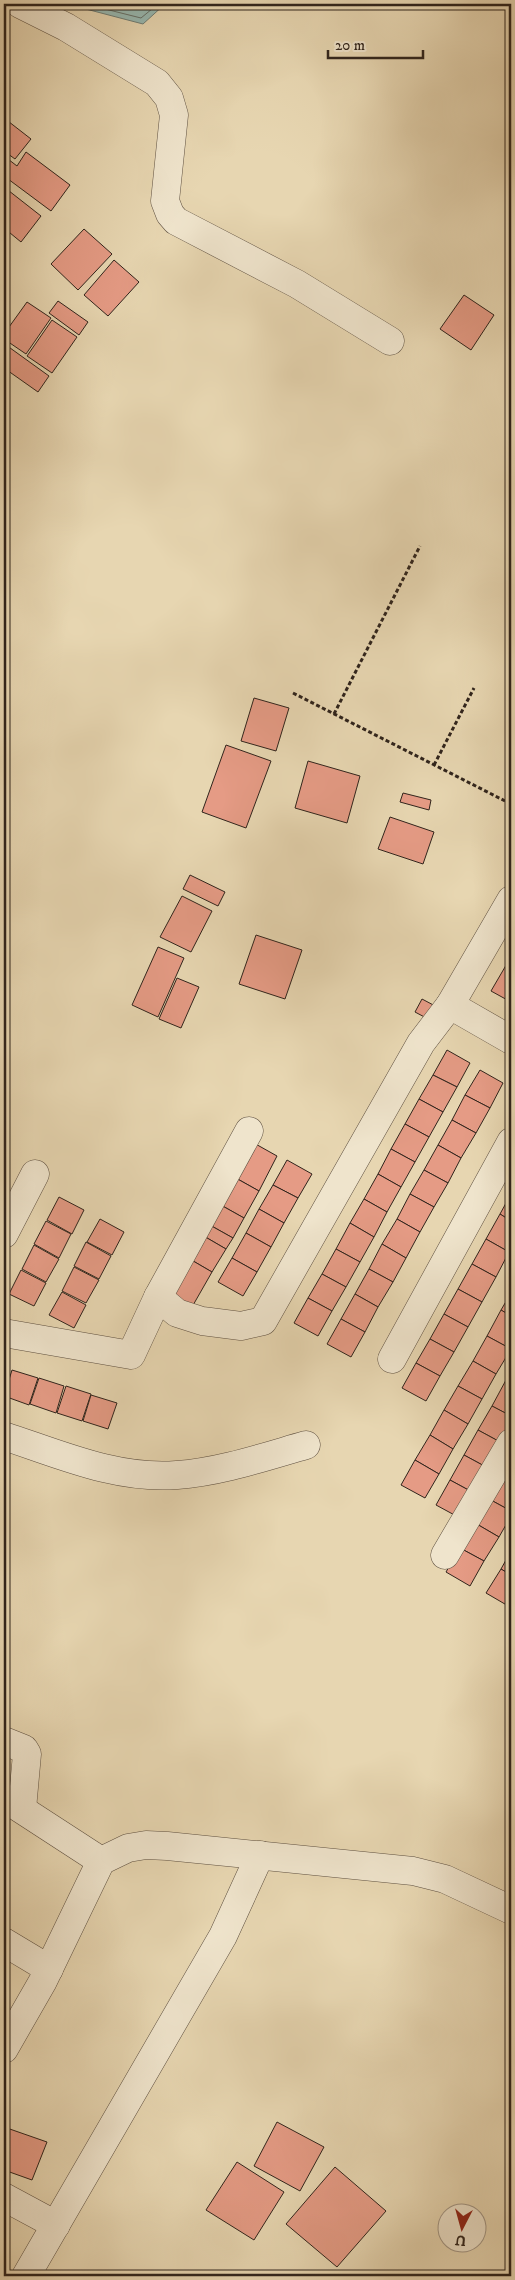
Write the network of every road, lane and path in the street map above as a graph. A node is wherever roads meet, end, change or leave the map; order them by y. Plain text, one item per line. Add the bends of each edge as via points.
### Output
1 (20, 4) edge
2 (390, 341) dead end
3 (420, 546) dead end
4 (474, 688) dead end
5 (293, 694) dead end
6 (334, 714) junction
7 (434, 765) junction
8 (511, 804) edge
9 (511, 900) edge
10 (450, 1005) junction
11 (511, 1040) edge
12 (249, 1131) dead end
13 (511, 1142) edge
14 (35, 1174) dead end
15 (4, 1234) edge
16 (158, 1297) junction
17 (4, 1333) edge
18 (392, 1360) dead end
19 (4, 1436) edge
20 (511, 1443) edge
21 (306, 1445) dead end
22 (445, 1555) dead end
23 (4, 1741) edge
24 (13, 1803) edge
25 (260, 1855) junction
26 (101, 1861) junction
27 (511, 1910) edge
28 (4, 1942) edge
29 (49, 1969) junction
30 (4, 2049) edge
31 (4, 2197) edge
32 (56, 2225) junction
33 (26, 2276) edge

1 - 2 street via 66,27 149,78 169,98 174,116 165,201 176,221 297,284
3 - 6 path
4 - 7 path
5 - 6 path
6 - 7 path
7 - 8 path
9 - 10 street
10 - 11 street
10 - 16 street via 421,1043 263,1321 241,1326 202,1322 177,1312
12 - 16 street
13 - 18 street
14 - 15 street
16 - 17 street via 131,1355
19 - 21 street via 117,1471 148,1475 201,1472
20 - 22 street
23 - 24 street via 24,1749 27,1754
24 - 26 street
25 - 26 street via 146,1845 128,1848
25 - 27 street via 413,1872 445,1879
25 - 32 street via 223,1936
26 - 29 street
28 - 29 street
29 - 30 street
31 - 32 street
32 - 33 street

